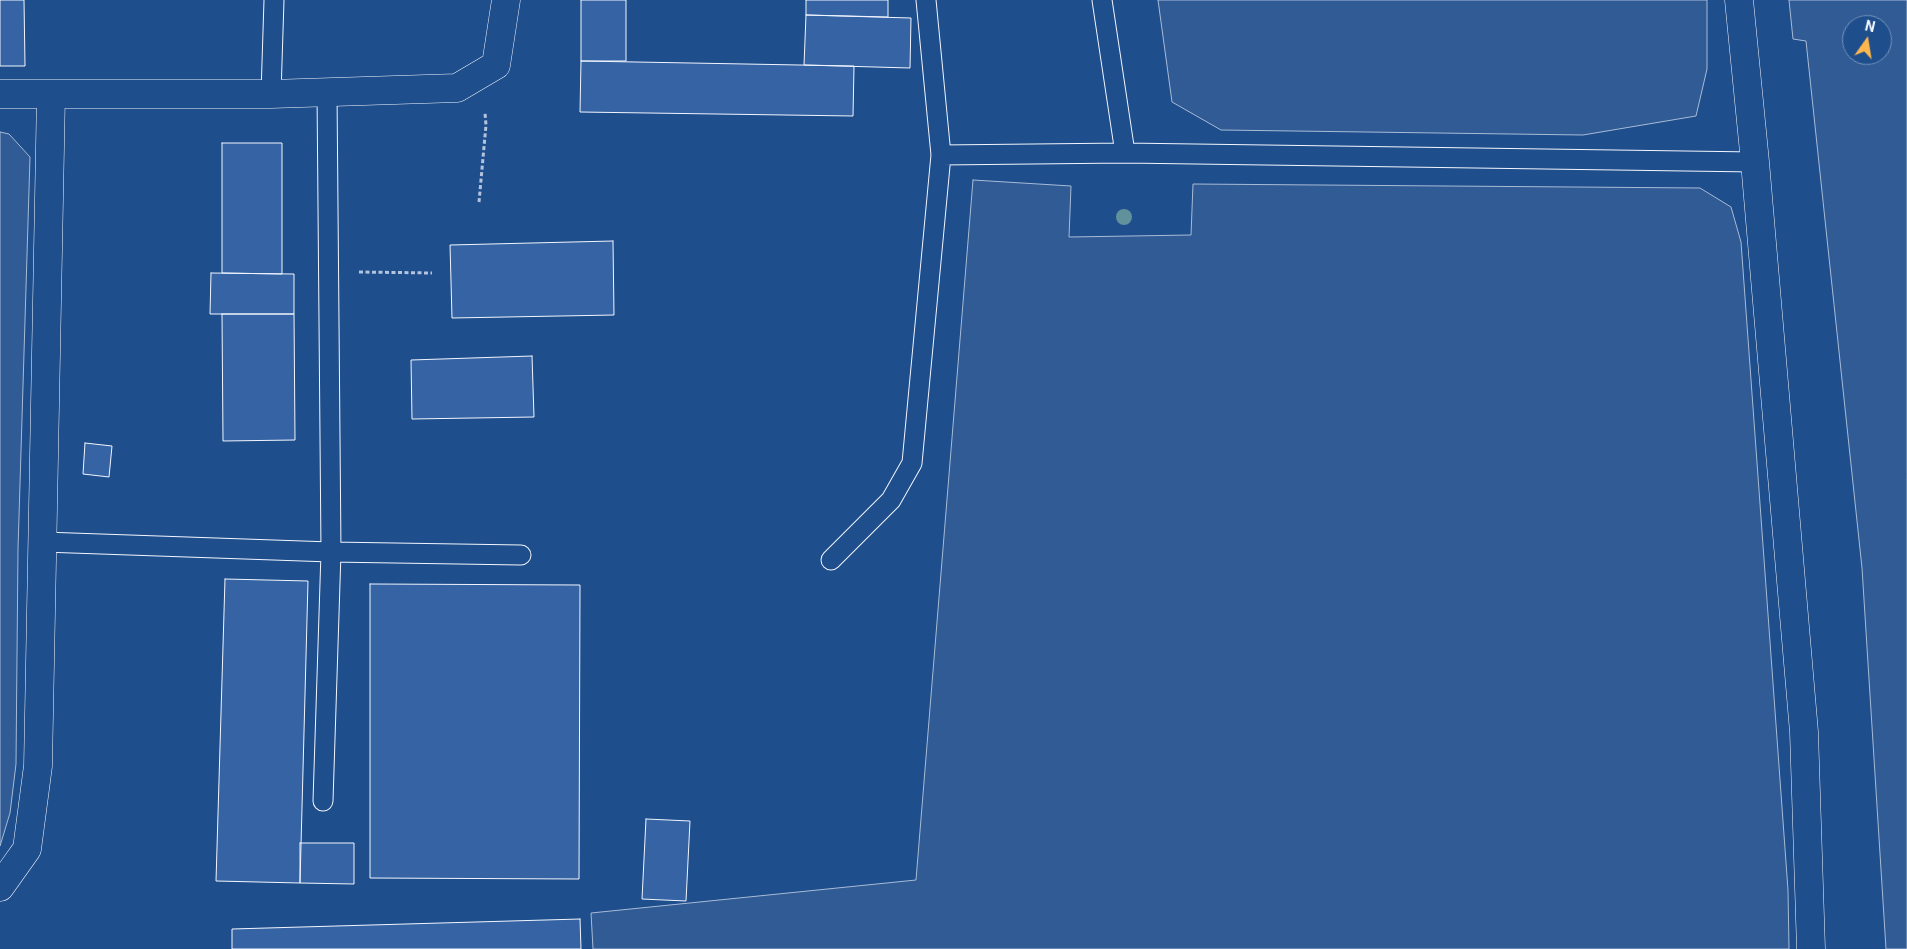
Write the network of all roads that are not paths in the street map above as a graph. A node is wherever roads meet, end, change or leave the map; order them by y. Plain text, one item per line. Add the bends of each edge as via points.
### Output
1 (274, 0) edge
2 (506, 0) edge
3 (926, 0) edge
4 (1102, 0) edge
5 (1739, 0) edge
6 (327, 92) junction
7 (0, 94) edge
8 (271, 94) junction
9 (51, 95) junction
10 (1125, 153) junction
11 (941, 155) junction
12 (1755, 162) junction
13 (43, 542) junction
14 (331, 552) junction
15 (521, 555) dead end
16 (831, 560) dead end
17 (323, 802) dead end
18 (0, 887) edge
19 (1811, 949) edge

1 - 8 lane
2 - 6 street via 496,65 457,88
3 - 11 lane
4 - 10 lane
5 - 12 street
6 - 8 street
6 - 14 lane
7 - 9 street
8 - 9 street
9 - 13 street
10 - 11 lane
10 - 12 lane
11 - 16 lane via 912,462 891,500
12 - 19 street via 1804,732
13 - 14 lane
13 - 18 street via 38,766 26,849
14 - 15 lane
14 - 17 lane

